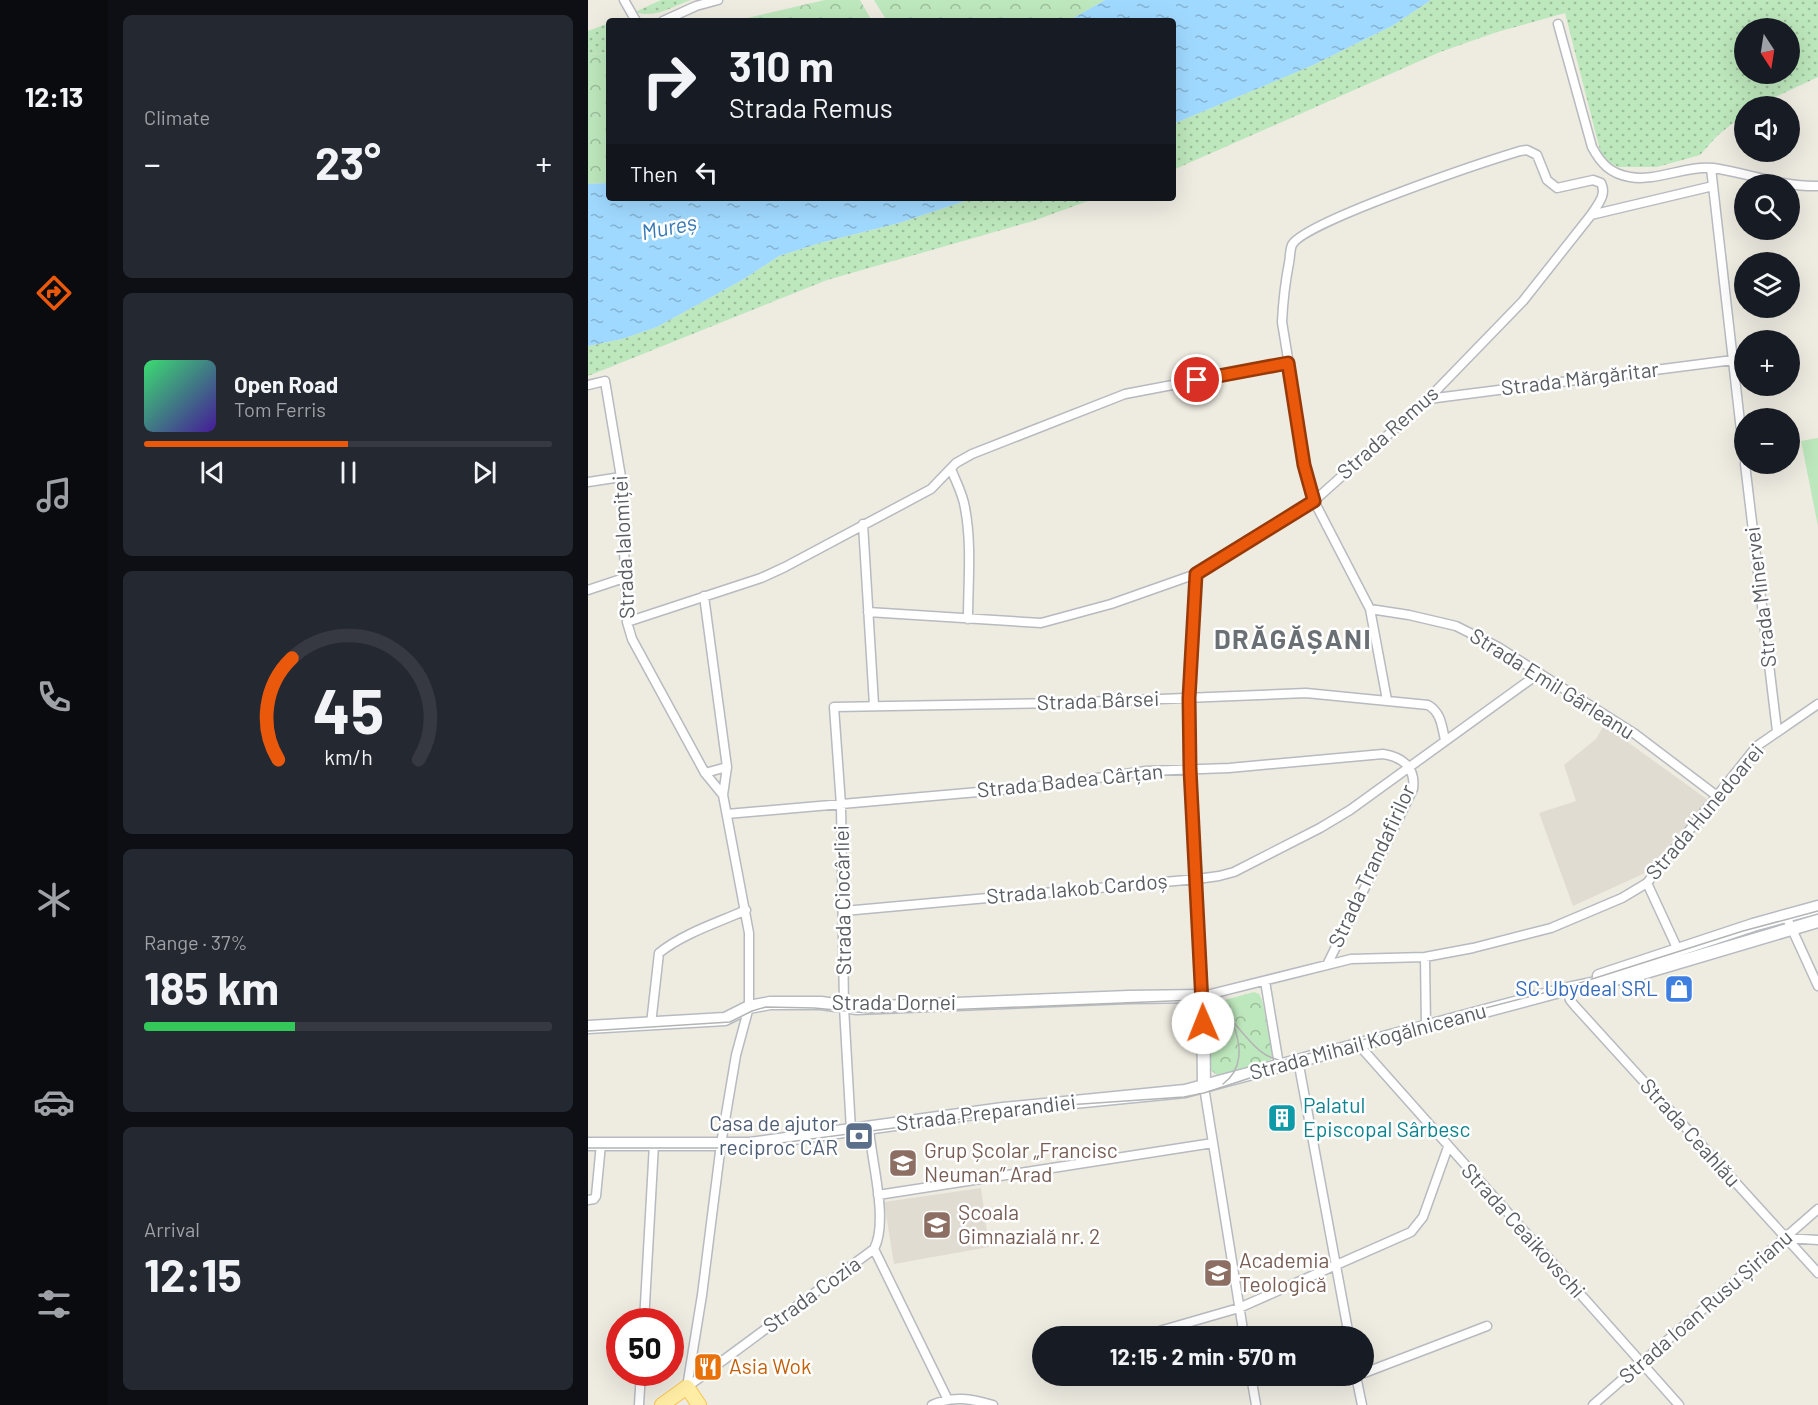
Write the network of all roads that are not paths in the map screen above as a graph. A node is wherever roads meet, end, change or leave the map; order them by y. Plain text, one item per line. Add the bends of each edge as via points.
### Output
1 (624, 0) edge
2 (718, 0) edge
3 (634, 18) edge
4 (670, 18) edge
5 (1558, 24) dead end
6 (1711, 168) junction
7 (1713, 186) junction
8 (1818, 186) edge
9 (1592, 215) junction
10 (1733, 360) junction
11 (1288, 363) junction
12 (588, 385) edge
13 (1428, 399) junction
14 (1738, 408) edge
15 (951, 469) junction
16 (1746, 474) edge
17 (621, 477) junction
18 (588, 482) edge
19 (1314, 501) junction
20 (862, 524) junction
21 (1196, 574) junction
22 (624, 578) junction
23 (588, 590) edge
24 (704, 596) junction
25 (1370, 609) junction
26 (868, 612) junction
27 (968, 619) junction
28 (627, 622) junction
29 (1538, 674) junction
30 (1189, 698) junction
31 (1387, 700) junction
32 (1818, 704) edge
33 (874, 705) junction
34 (834, 707) joint
35 (1777, 731) junction
36 (1445, 740) junction
37 (728, 767) junction
38 (1410, 767) junction
39 (1190, 769) junction
40 (705, 773) junction
41 (723, 795) junction
42 (1717, 796) junction
43 (842, 805) junction
44 (727, 814) junction
45 (1197, 879) junction
46 (1647, 883) junction
47 (1818, 907) edge
48 (746, 910) junction
49 (844, 911) junction
50 (1786, 916) junction
51 (1818, 921) edge
52 (1792, 928) junction
53 (1678, 950) junction
54 (1425, 957) junction
55 (1327, 965) junction
56 (1265, 981) junction
57 (1818, 986) edge
58 (1567, 989) junction
59 (1203, 996) junction
60 (748, 1007) junction
61 (844, 1007) junction
62 (651, 1024) junction
63 (588, 1026) edge
64 (1426, 1026) junction
65 (1358, 1044) junction
66 (1298, 1060) junction
67 (1279, 1065) junction
68 (1204, 1087) junction
69 (868, 1128) junction
70 (852, 1130) junction
71 (1213, 1143) junction
72 (588, 1144) edge
73 (602, 1144) junction
74 (654, 1144) junction
75 (721, 1144) junction
76 (1449, 1147) junction
77 (878, 1195) junction
78 (588, 1200) edge
79 (1818, 1209) edge
80 (1786, 1238) junction
81 (1818, 1240) edge
82 (874, 1249) junction
83 (1336, 1265) junction
84 (1818, 1273) edge
85 (645, 1308) edge
86 (1239, 1308) junction
87 (1177, 1326) edge
88 (1242, 1326) edge
89 (1347, 1326) edge
90 (1486, 1326) dead end
91 (1641, 1363) junction
92 (1374, 1369) edge
93 (640, 1386) edge
94 (1253, 1386) edge
95 (1359, 1386) edge
96 (687, 1387) junction
97 (948, 1400) junction
98 (639, 1405) edge
99 (662, 1405) edge
100 (699, 1405) edge
101 (932, 1405) edge
102 (993, 1405) edge
103 (1256, 1405) edge
104 (1362, 1405) edge
105 (1593, 1405) edge
106 (1679, 1405) edge

1 - 3 street
2 - 4 street
5 - 6 street via 1585,125 1600,163 1631,178
6 - 7 street
6 - 8 street via 1792,185
7 - 9 street
7 - 10 street
9 - 11 street via 1603,195 1602,183 1593,180 1557,188 1547,180 1537,155 1527,150 1479,163 1344,214 1292,244 1282,322
9 - 13 street, Strada Remus via 1523,301
10 - 13 street, Strada Mărgăritar
10 - 14 street
11 - 15 street via 1125,394 972,454
11 - 19 street via 1304,465
12 - 17 street, Strada Ialomiței via 605,381
13 - 19 street, Strada Remus
15 - 20 street via 931,489
15 - 27 street via 962,495 968,527
16 - 35 street, Strada Minervei
17 - 18 street
17 - 22 street, Strada Ialomiței
19 - 21 street, Strada Remus
19 - 25 street
20 - 24 street via 785,567
20 - 26 street
21 - 27 street, Strada Remus via 1041,623
21 - 30 street
22 - 23 street
22 - 28 street, Strada Ialomiței
24 - 28 street
24 - 37 street
25 - 29 street, Strada Emil Gârleanu via 1456,626 1498,647
25 - 31 street
26 - 27 street, Strada Remus
26 - 33 street
28 - 40 street, Strada Ialomiței via 639,653
29 - 36 street, Strada Iakob Cardoș
29 - 42 street, Strada Emil Gârleanu via 1635,734
30 - 31 street, Strada Bârsei via 1306,693
30 - 33 street, Strada Bârsei
30 - 39 street
31 - 36 street, Strada Bârsei via 1434,708
32 - 35 street, Strada Hunedoarei
33 - 34 street, Strada Bârsei
34 - 43 street, Strada Ciocârliei
35 - 42 street, Strada Hunedoarei via 1758,746
36 - 38 street, Strada Iakob Cardoș
37 - 40 street
37 - 41 street
38 - 39 street, Strada Badea Cârțan via 1383,754
38 - 45 street, Strada Iakob Cardoș via 1320,828 1234,872
38 - 55 street, Strada Trandafirilor via 1413,789
39 - 43 street, Strada Badea Cârțan
39 - 45 street
40 - 41 street, Strada Ialomiței
41 - 44 street
42 - 46 street, Strada Hunedoarei
43 - 44 street, Strada Badea Cârțan
43 - 49 street, Strada Ciocârliei
44 - 48 street
45 - 49 street, Strada Iakob Cardoș
45 - 59 street
46 - 53 street
46 - 54 street, Strada Hunedoarei via 1551,928
47 - 50 main road, Strada Mihail Kogălniceanu
48 - 60 street
48 - 62 street via 658,953
49 - 61 street, Strada Ciocârliei
50 - 52 street
50 - 53 main road, Strada Mihail Kogălniceanu
51 - 52 main road, Strada Mihail Kogălniceanu
52 - 57 street
52 - 58 main road, Strada Mihail Kogălniceanu via 1639,974
53 - 58 main road, Strada Mihail Kogălniceanu
54 - 55 street, Strada Hunedoarei via 1364,958
54 - 64 street
55 - 56 street, Strada Hunedoarei
56 - 59 street, Strada Hunedoarei
56 - 67 street
58 - 64 main road, Strada Mihail Kogălniceanu
58 - 80 street, Strada Ceahlău via 1575,1006
59 - 61 main road, Strada Dornei
59 - 68 main road
60 - 61 main road, Strada Dornei via 793,1002
60 - 62 main road, Strada Dornei via 725,1019
60 - 75 street
61 - 70 street, Strada Ciocârliei
62 - 63 main road, Strada Dornei
64 - 65 main road, Strada Mihail Kogălniceanu
65 - 66 main road, Strada Mihail Kogălniceanu
65 - 76 street, Strada Ceaikovschi
66 - 67 main road, Strada Mihail Kogălniceanu
66 - 83 street
67 - 68 main road, Strada Mihail Kogălniceanu
68 - 69 main road, Strada Preparandiei
68 - 71 street
69 - 70 main road, Strada Preparandiei
69 - 77 street
70 - 75 main road, Strada Preparandiei via 750,1144
71 - 77 street
71 - 86 street
72 - 73 main road, Strada Preparandiei
73 - 74 main road, Strada Preparandiei
73 - 78 street via 596,1196
74 - 75 main road, Strada Preparandiei
74 - 85 street
75 - 96 street
76 - 83 street via 1418,1226
76 - 91 street, Strada Ceaikovschi
77 - 82 street via 880,1228
79 - 80 street, Strada Ioan Rusu Șirianu
80 - 81 street
80 - 84 street, Strada Ceahlău
80 - 91 street, Strada Ioan Rusu Șirianu
82 - 96 street, Strada Cozia
82 - 97 street
83 - 86 street
83 - 89 street
86 - 87 street
86 - 88 street
90 - 92 street
91 - 105 street, Strada Ioan Rusu Șirianu
91 - 106 street, Strada Ceaikovschi
93 - 98 street
94 - 103 street
95 - 104 street
96 - 99 main road, Strada Cozia
96 - 100 main road
97 - 101 street
97 - 102 street via 970,1399

